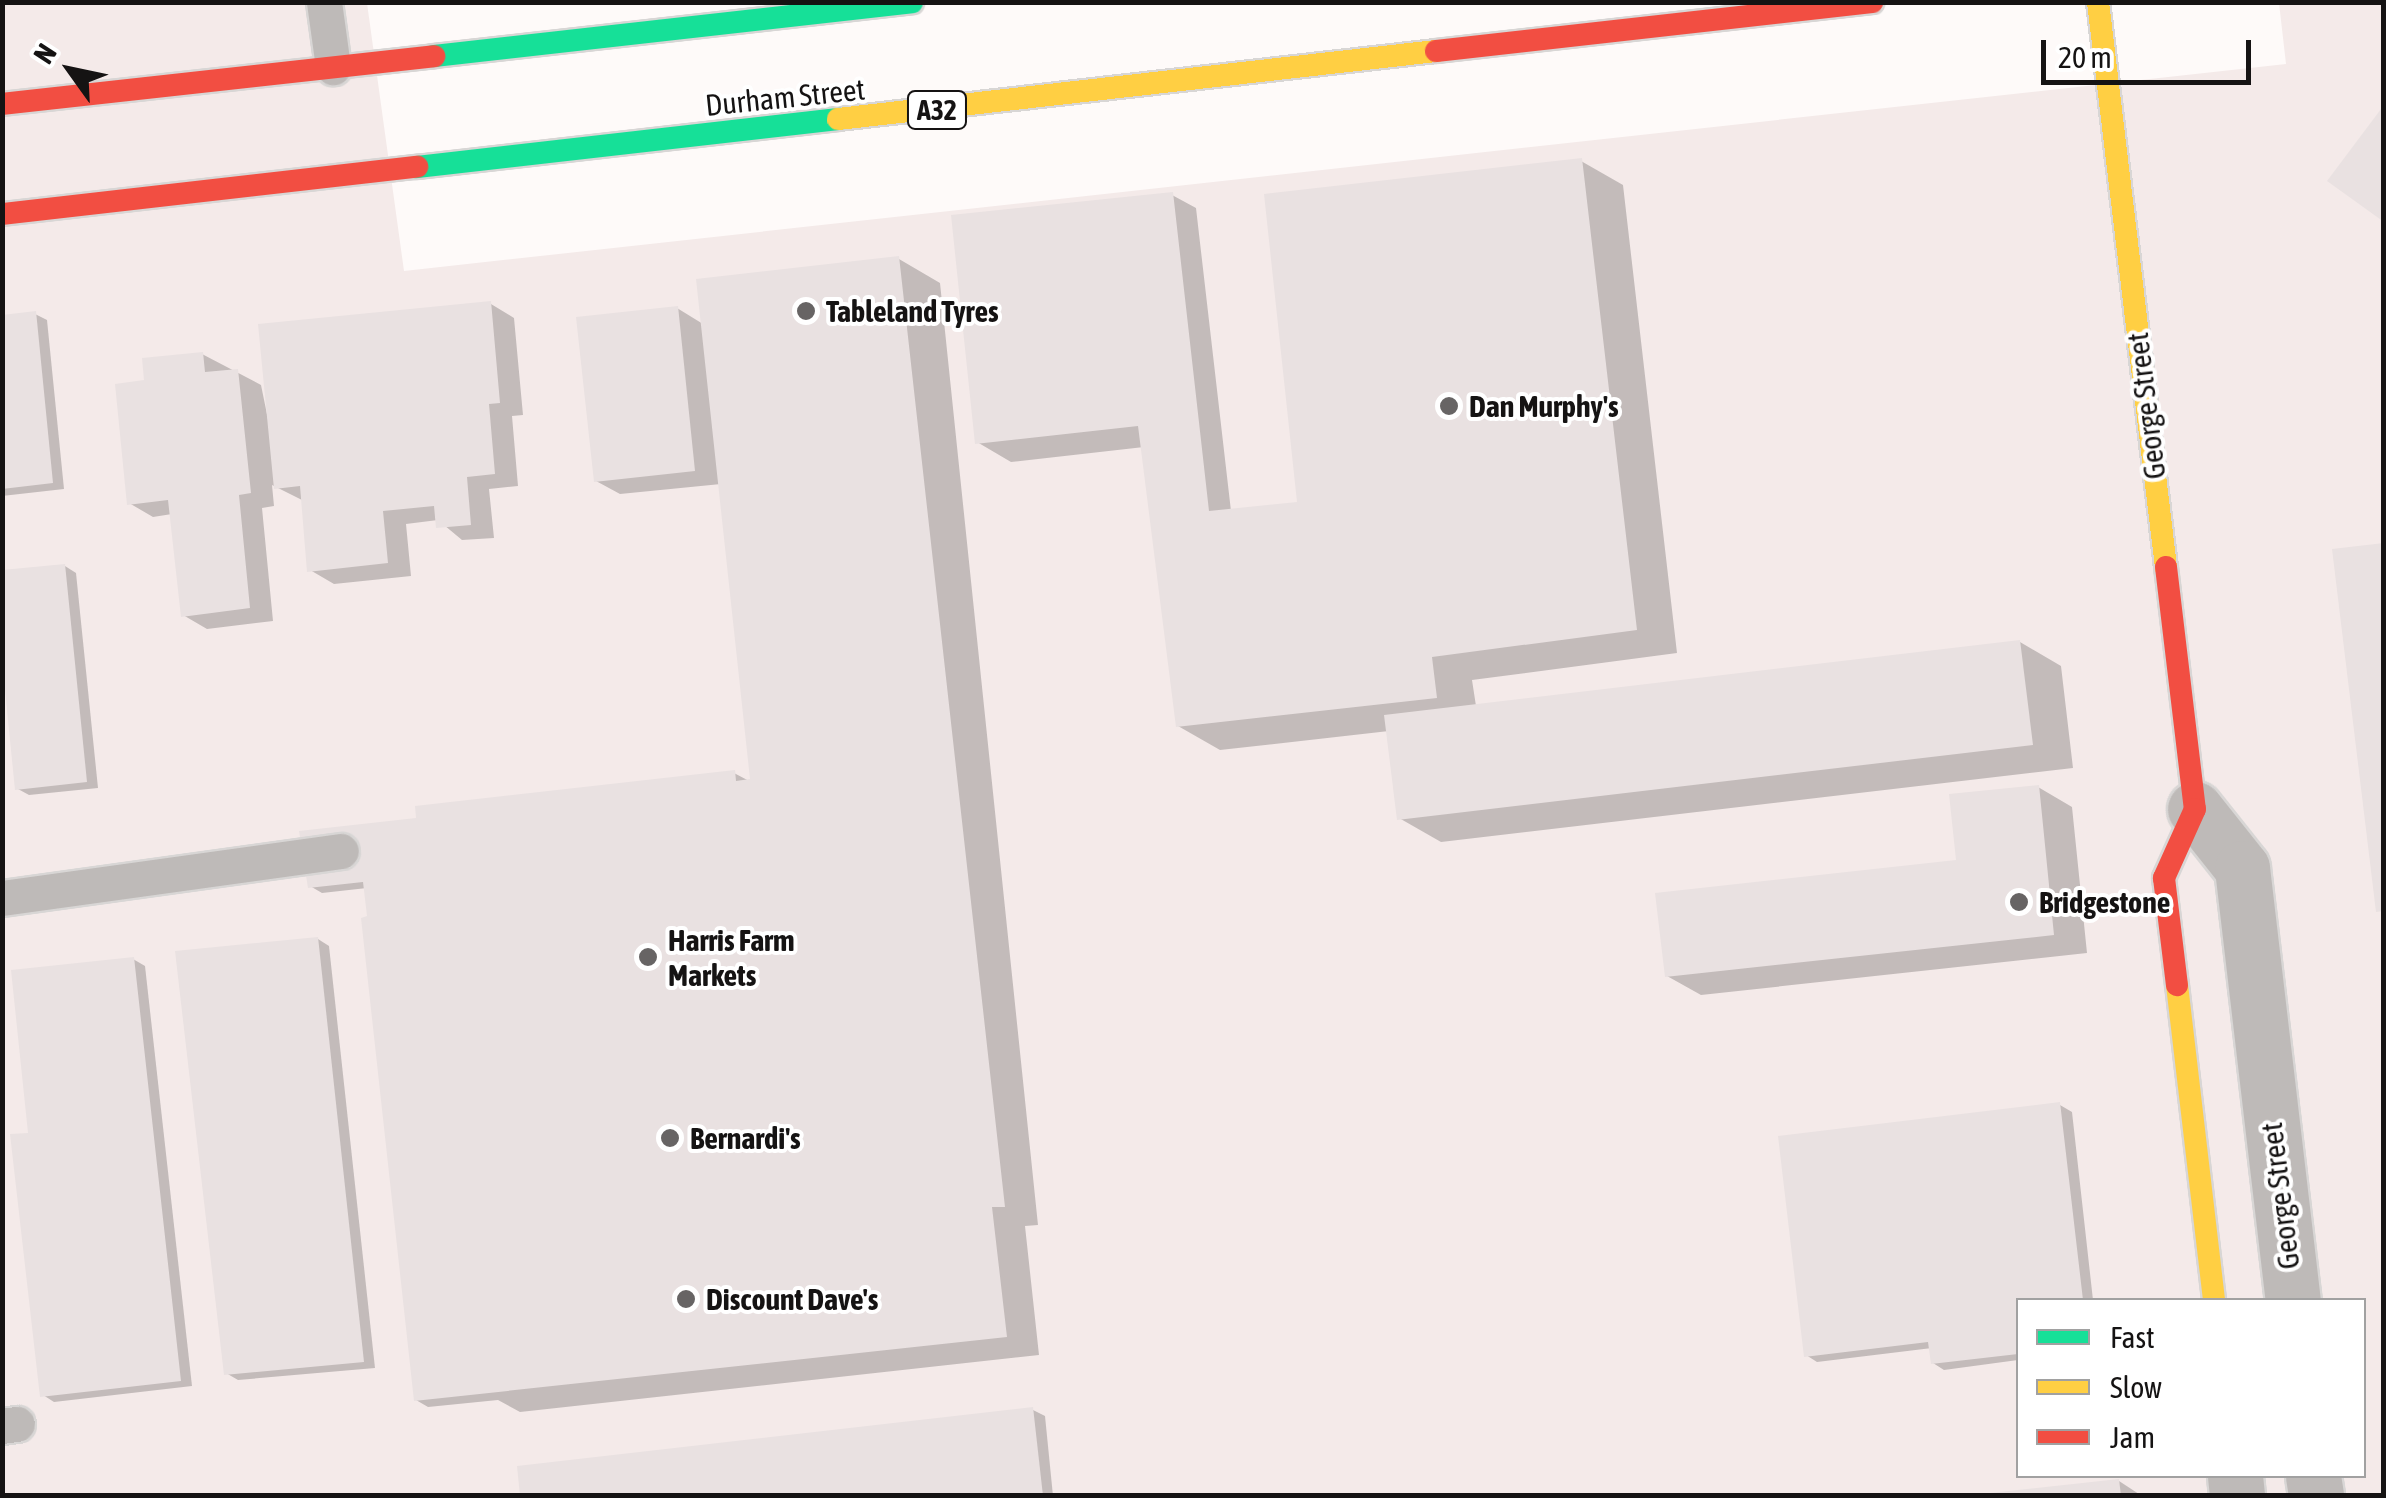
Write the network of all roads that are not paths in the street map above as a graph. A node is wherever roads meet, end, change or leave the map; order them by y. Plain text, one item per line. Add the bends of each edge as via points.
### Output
1 (324, 2) edge
2 (912, 2) edge
3 (1872, 2) edge
4 (2098, 2) edge
5 (333, 67) junction
6 (2, 104) edge
7 (2, 214) edge
8 (2195, 809) junction
9 (341, 852) dead end
10 (2, 898) edge
11 (2214, 1298) edge
12 (2292, 1298) edge

1 - 5 lane
2 - 5 main road
3 - 7 main road, Durham Street / A32
4 - 8 main road, George Street
5 - 6 main road
8 - 11 main road via 2164,878
8 - 12 street, George Street via 2242,868
9 - 10 lane

